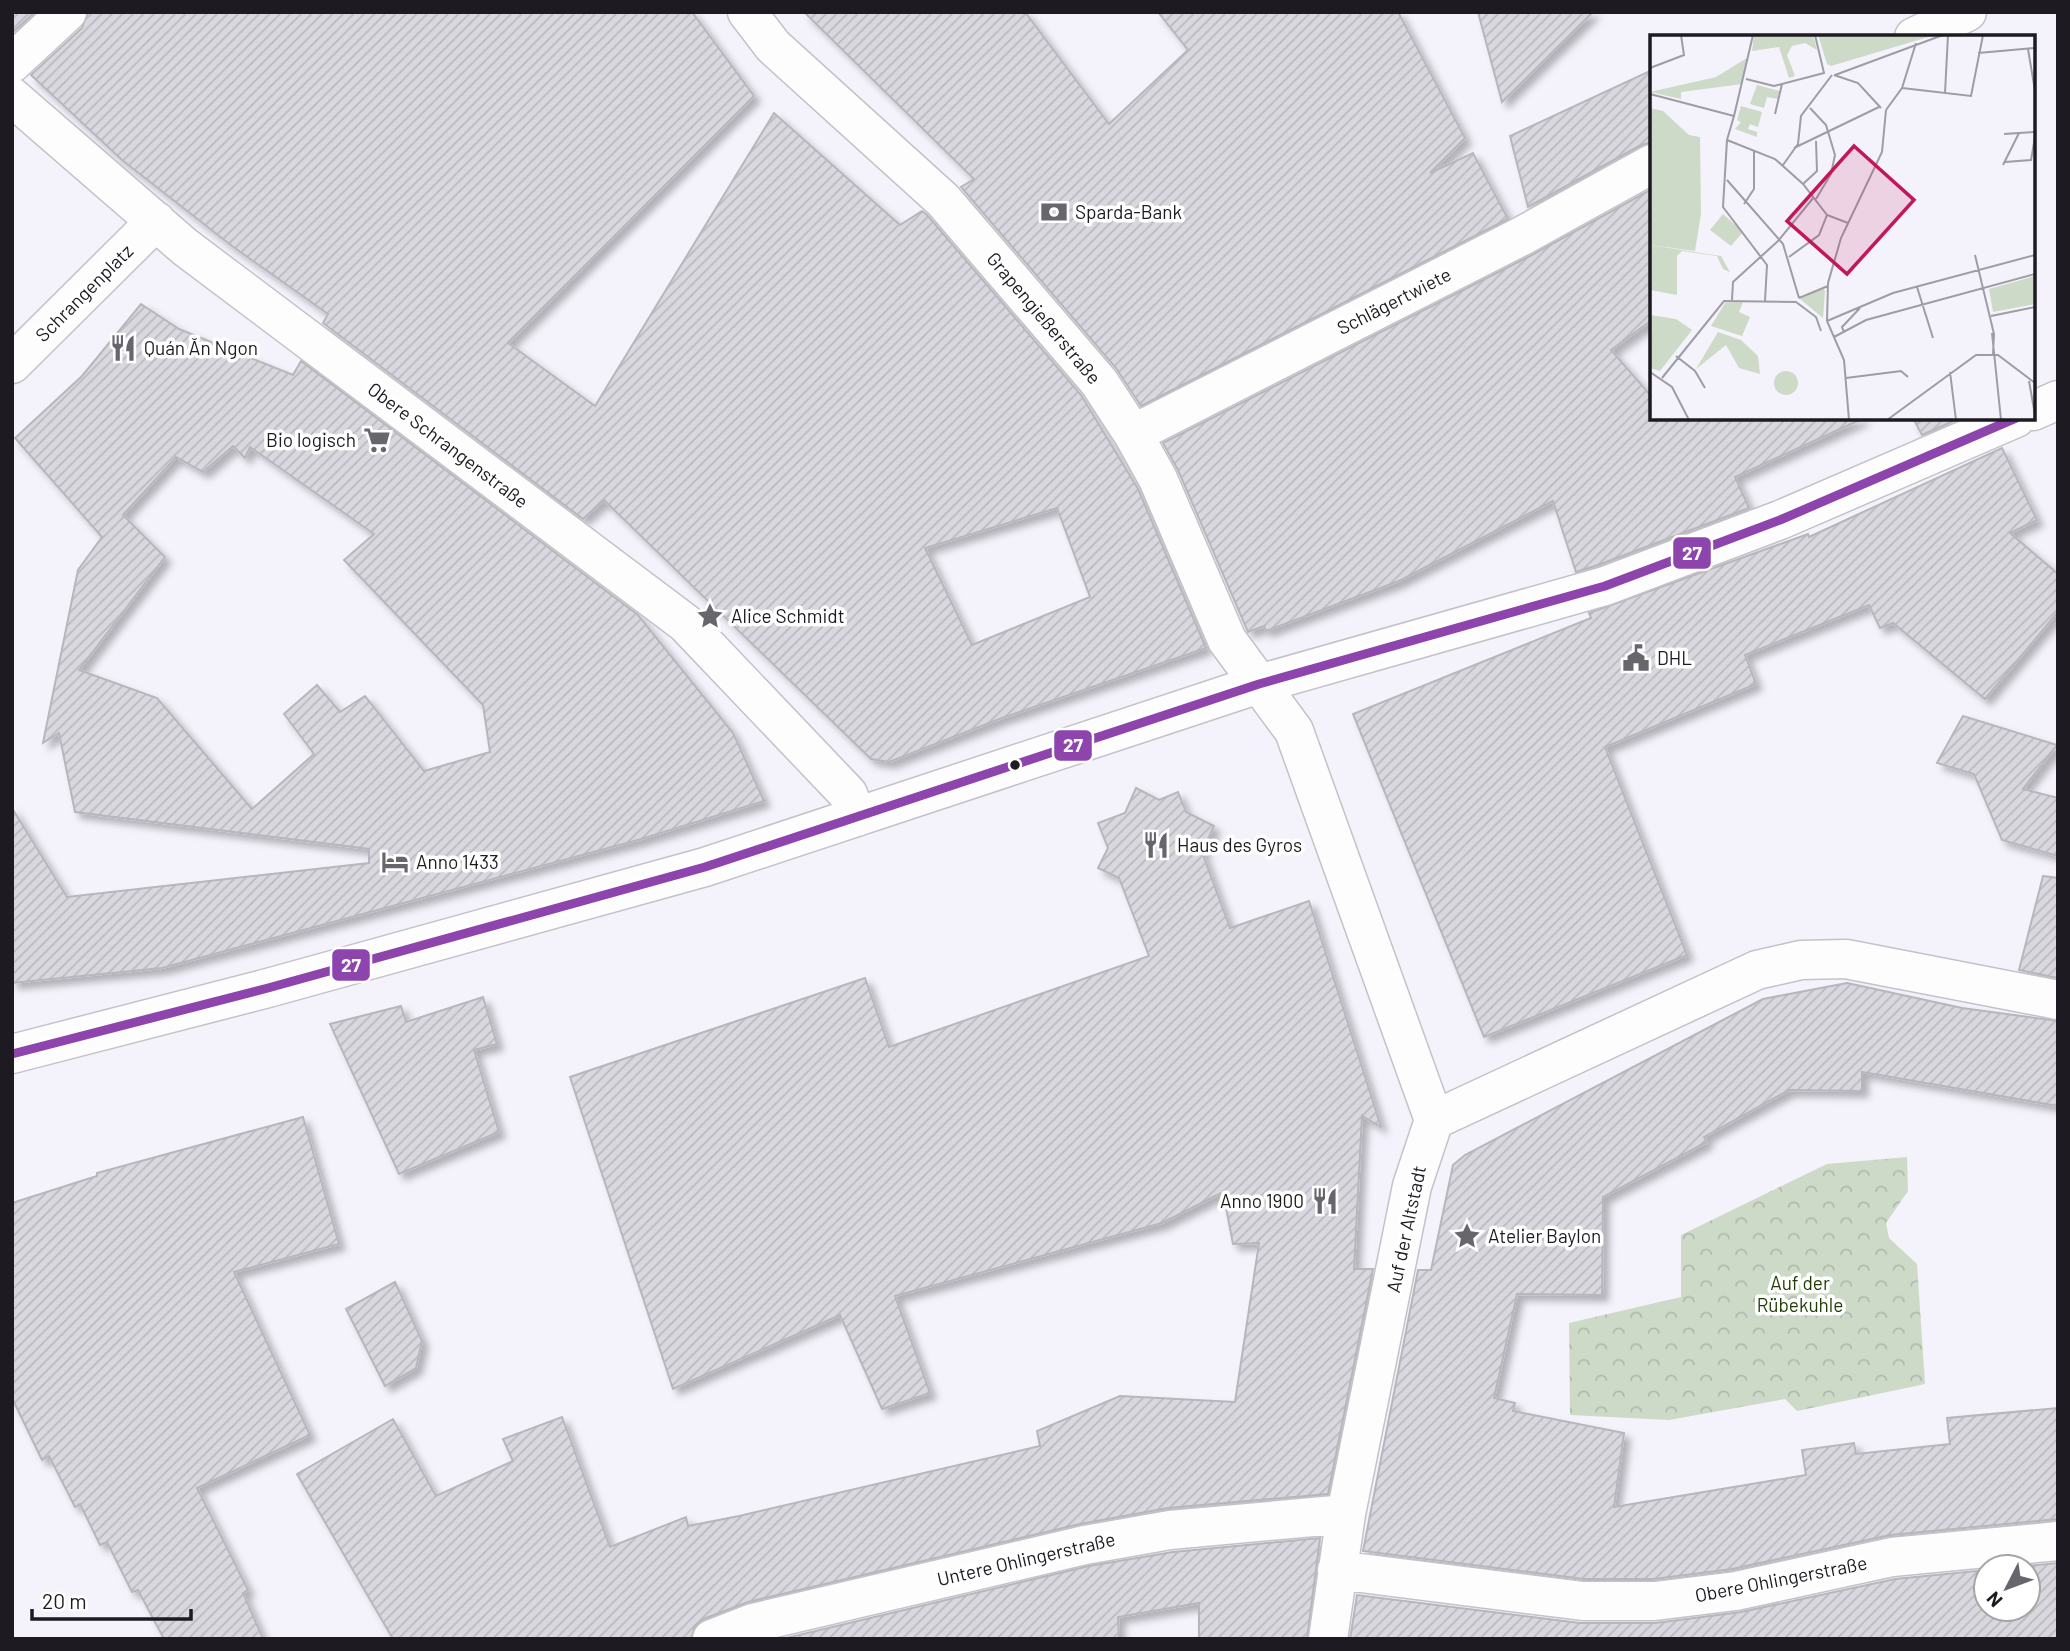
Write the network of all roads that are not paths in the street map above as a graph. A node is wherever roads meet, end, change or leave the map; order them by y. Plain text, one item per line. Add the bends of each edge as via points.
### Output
1 (67, 12) edge
2 (747, 12) edge
3 (1967, 12) edge
4 (1918, 35) edge
5 (12, 63) edge
6 (12, 97) edge
7 (1650, 165) edge
8 (156, 221) junction
9 (12, 364) edge
10 (2058, 400) edge
11 (2035, 410) edge
12 (2012, 420) edge
13 (1133, 434) junction
14 (1259, 684) junction
15 (873, 812) junction
16 (2058, 1000) edge
17 (12, 1054) edge
18 (1434, 1120) junction
19 (1346, 1514) junction
20 (2058, 1541) edge
21 (1337, 1570) junction
22 (712, 1639) edge
23 (1328, 1639) edge

1 - 5 street
2 - 13 street, Grapengießerstraße via 773,46 943,200 1099,382
3 - 4 street
6 - 8 street, Obere Schrangenstraße
7 - 13 street, Schlägertwiete via 1520,237
8 - 9 street, Schrangenplatz
8 - 15 street, Obere Schrangenstraße via 685,623 848,794
10 - 11 street
12 - 14 street via 1780,520 1605,586
13 - 14 street, Grapengießerstraße via 1158,479 1227,640
14 - 15 street
14 - 18 street via 1294,731
15 - 17 street via 533,916
16 - 18 street via 1846,959 1801,960 1757,970
18 - 19 street, Auf der Altstadt via 1412,1186
19 - 21 street, Auf der Altstadt
19 - 22 street, Untere Ohlingerstraße via 1170,1530 1085,1545 753,1623
20 - 21 street, Obere Ohlingerstraße via 1892,1557 1736,1591 1655,1601 1583,1601
21 - 23 street, Auf der Altstadt

